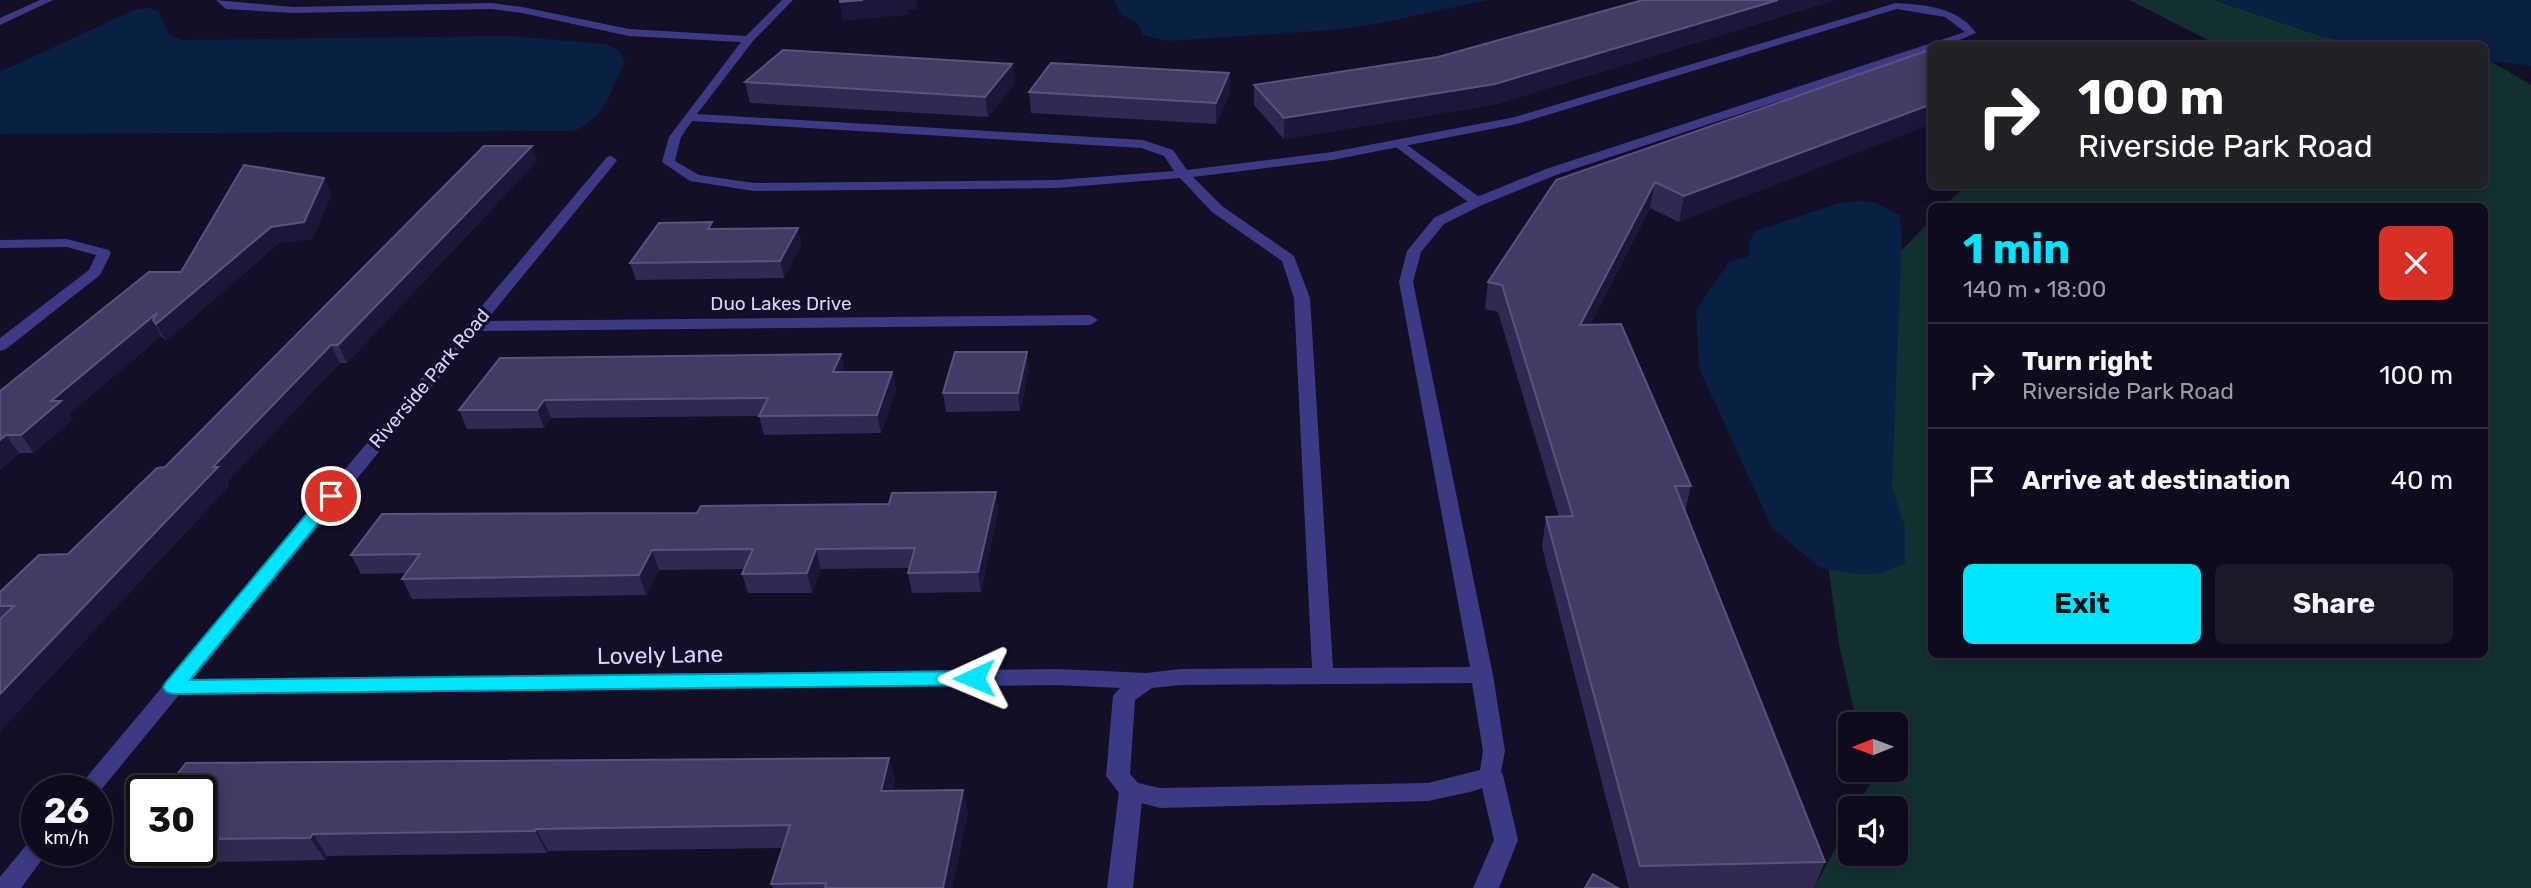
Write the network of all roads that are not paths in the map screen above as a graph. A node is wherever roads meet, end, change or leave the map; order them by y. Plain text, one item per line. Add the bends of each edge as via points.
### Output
1 (48, 0) edge
2 (221, 0) edge
3 (788, 0) edge
4 (0, 22) edge
5 (749, 39) junction
6 (1944, 42) edge
7 (1928, 47) edge
8 (689, 117) junction
9 (1399, 144) junction
10 (611, 160) dead end
11 (1183, 174) junction
12 (1477, 202) junction
13 (0, 244) edge
14 (1090, 320) dead end
15 (471, 326) junction
16 (0, 346) edge
17 (1322, 675) junction
18 (1482, 675) junction
19 (1147, 681) junction
20 (173, 687) junction
21 (99, 775) edge
22 (1491, 775) junction
23 (1131, 791) junction
24 (24, 866) edge
25 (6, 888) edge
26 (1120, 888) edge
27 (1486, 888) edge

1 - 4 street
2 - 5 street via 226,6 285,11 493,6 660,37
3 - 5 street
5 - 8 street
6 - 9 street via 1971,33 1968,26 1919,7 1896,6 1517,120
7 - 12 street via 1551,172
8 - 11 street via 1143,144 1169,153
8 - 11 street via 675,137 668,162 695,178 754,187 1056,184
9 - 11 street
9 - 12 street
10 - 15 street, Riverside Park Road
11 - 17 street via 1217,209 1289,259 1302,298
12 - 18 street via 1439,221 1414,251 1406,282
13 - 16 street via 67,243 104,253 95,272
14 - 15 street, Duo Lakes Drive
15 - 20 street, Riverside Park Road
17 - 18 street, Lovely Lane
17 - 19 street, Lovely Lane
18 - 22 street via 1494,751
19 - 20 street, Lovely Lane via 1057,677
19 - 23 street via 1124,696 1118,776
20 - 21 street, Riverside Park Road
22 - 23 street via 1428,792 1160,798
22 - 27 street via 1506,840
23 - 26 street
24 - 25 street

